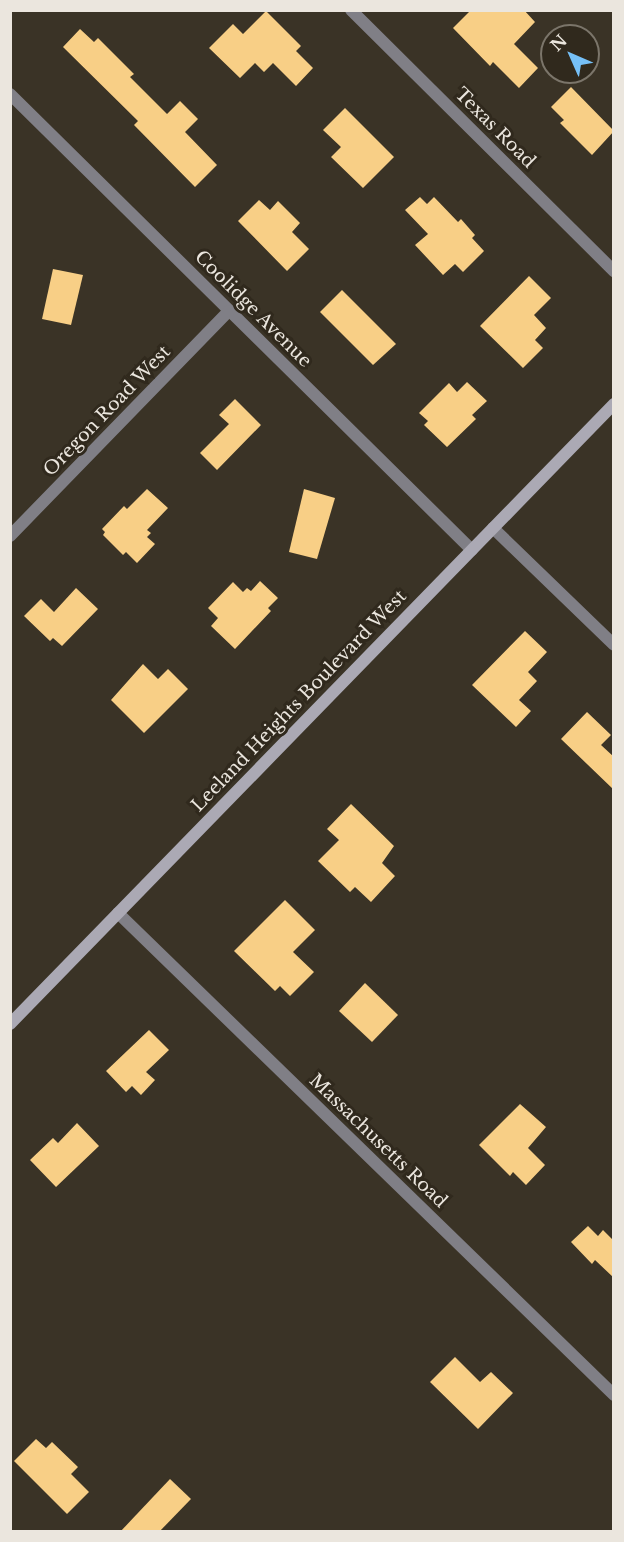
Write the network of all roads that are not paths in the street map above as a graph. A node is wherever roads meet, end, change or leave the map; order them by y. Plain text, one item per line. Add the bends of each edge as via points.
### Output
1 (351, 10) edge
2 (10, 93) edge
3 (614, 272) edge
4 (229, 311) junction
5 (614, 404) edge
6 (493, 528) junction
7 (10, 536) edge
8 (472, 550) junction
9 (614, 645) edge
10 (118, 913) junction
11 (10, 1024) edge
12 (614, 1395) edge

1 - 3 street, Texas Road
2 - 4 street, Coolidge Avenue
4 - 7 street, Oregon Road West
4 - 8 street, Coolidge Avenue
5 - 6 main road, Leeland Heights Boulevard West
6 - 8 main road, Leeland Heights Boulevard West
6 - 9 street
8 - 10 main road, Leeland Heights Boulevard West
10 - 11 main road, Leeland Heights Boulevard West
10 - 12 street, Massachusetts Road

